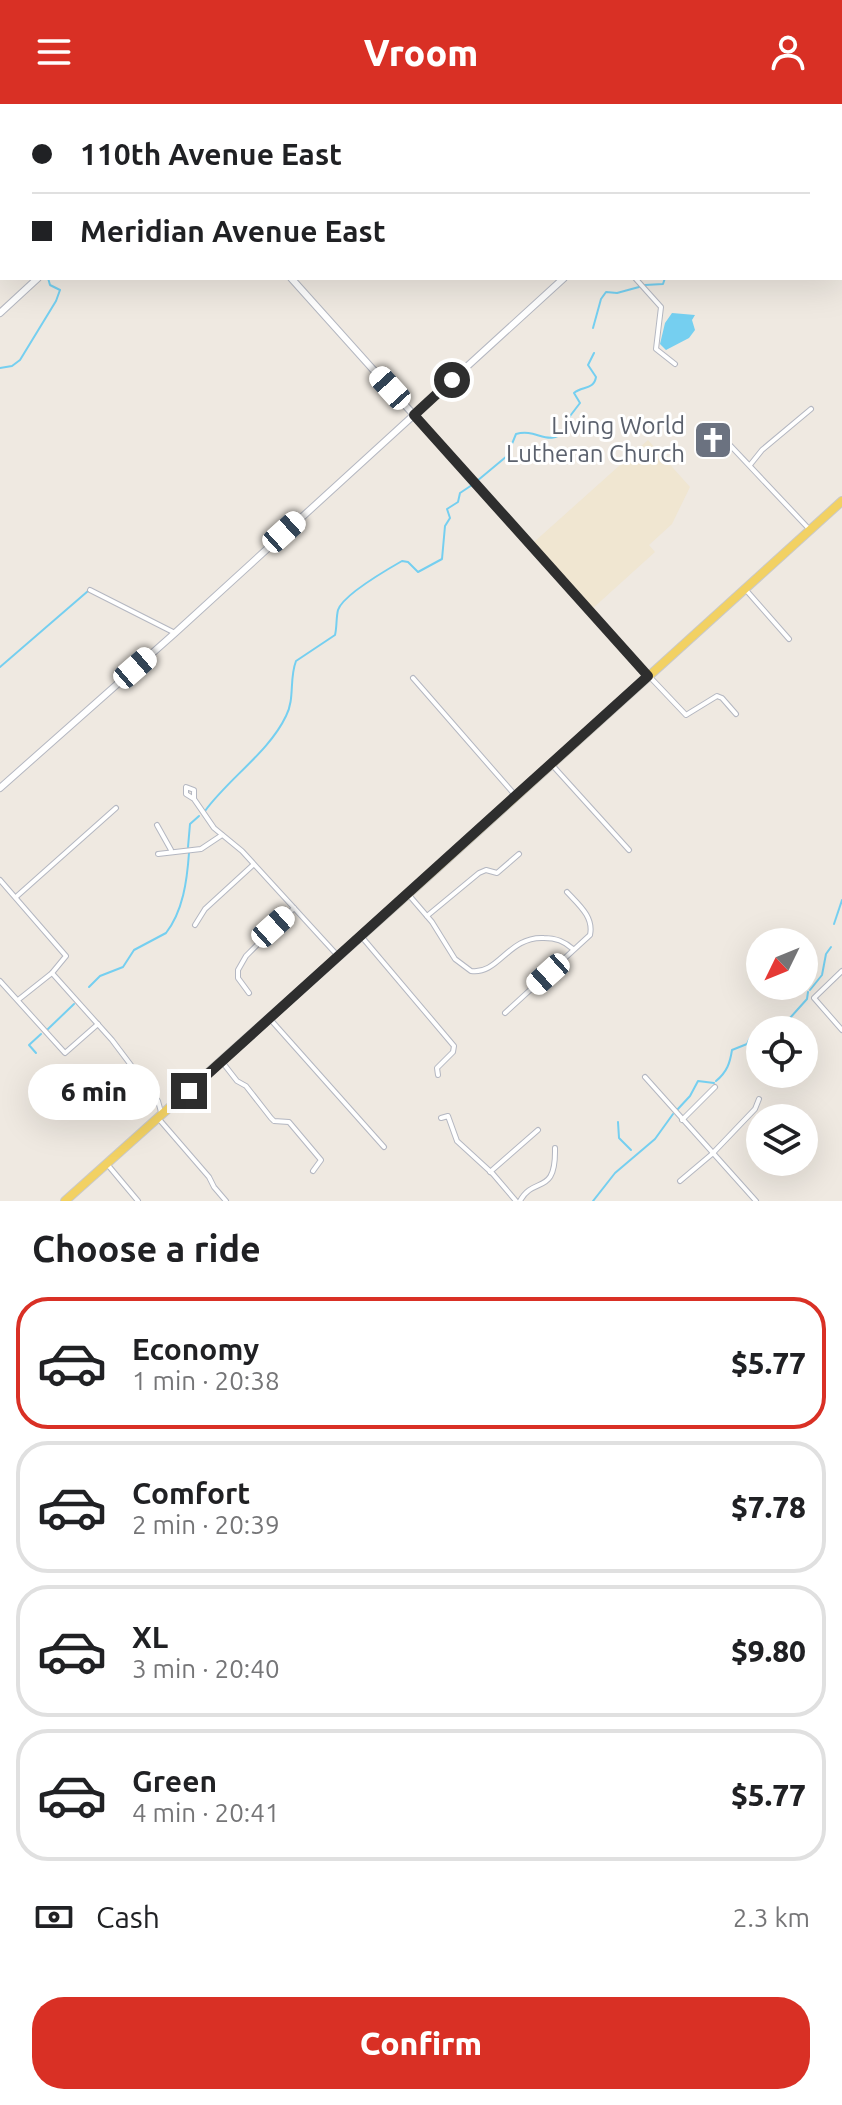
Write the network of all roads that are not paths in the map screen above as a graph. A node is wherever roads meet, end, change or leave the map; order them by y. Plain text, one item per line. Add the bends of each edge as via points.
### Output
1 (36, 280) edge
2 (293, 280) edge
3 (562, 280) edge
4 (637, 280) edge
5 (0, 313) edge
6 (675, 364) dead end
7 (811, 409) dead end
8 (414, 415) junction
9 (711, 425) dead end
10 (750, 465) junction
11 (842, 501) edge
12 (810, 530) junction
13 (744, 589) junction
14 (90, 590) dead end
15 (175, 633) junction
16 (789, 639) dead end
17 (648, 676) junction
18 (413, 678) dead end
19 (736, 714) dead end
20 (551, 765) junction
21 (0, 788) edge
22 (516, 796) junction
23 (194, 799) dead end
24 (116, 808) dead end
25 (157, 825) dead end
26 (222, 835) junction
27 (171, 850) junction
28 (629, 850) dead end
29 (158, 854) dead end
30 (519, 854) dead end
31 (253, 865) junction
32 (0, 880) edge
33 (567, 892) dead end
34 (408, 894) junction
35 (16, 897) junction
36 (294, 908) junction
37 (427, 916) junction
38 (195, 925) dead end
39 (361, 936) junction
40 (573, 949) junction
41 (338, 956) junction
42 (842, 971) edge
43 (52, 973) junction
44 (0, 981) edge
45 (7, 988) junction
46 (249, 993) dead end
47 (0, 994) edge
48 (18, 1000) junction
49 (505, 1013) dead end
50 (270, 1019) junction
51 (98, 1024) junction
52 (842, 1030) edge
53 (222, 1062) junction
54 (438, 1075) dead end
55 (645, 1077) dead end
56 (715, 1087) dead end
57 (759, 1099) dead end
58 (160, 1117) junction
59 (441, 1118) dead end
60 (682, 1120) junction
61 (538, 1130) dead end
62 (384, 1147) dead end
63 (555, 1148) dead end
64 (712, 1154) junction
65 (107, 1164) junction
66 (313, 1171) dead end
67 (490, 1172) junction
68 (680, 1181) dead end
69 (76, 1198) edge
70 (65, 1201) edge
71 (138, 1201) edge
72 (226, 1201) edge
73 (518, 1201) edge
74 (756, 1201) edge

1 - 5 street
2 - 8 street
3 - 8 street
4 - 6 street via 661,307 656,349
7 - 10 street
8 - 15 street
8 - 17 street
9 - 10 street
10 - 12 street
11 - 12 main road
12 - 13 main road
13 - 16 street
13 - 17 main road
14 - 15 street
15 - 21 street
17 - 19 street via 683,713 692,713 717,696
17 - 20 main road
18 - 22 street
20 - 22 main road
20 - 28 street
22 - 34 main road
23 - 26 street
24 - 35 street
25 - 27 street
26 - 27 street via 201,849
26 - 31 street
27 - 29 street
30 - 37 street via 498,872 479,873
31 - 36 street
31 - 38 street
32 - 35 street
33 - 40 street via 587,915 591,933
34 - 37 street
34 - 39 main road
35 - 43 street via 66,956
36 - 41 street
36 - 46 street via 242,961 238,978
37 - 40 street via 455,959 474,972 487,969 527,938 557,939
39 - 41 main road
39 - 54 street via 450,1040 454,1049 437,1068
40 - 49 street
41 - 50 main road
42 - 52 street via 814,998
43 - 48 street
43 - 51 street
44 - 45 street
45 - 47 street
45 - 48 street
48 - 51 street via 65,1053
50 - 53 main road
50 - 62 street
51 - 58 street via 156,1098
53 - 58 main road
53 - 66 street via 274,1121 289,1122 316,1152 321,1160
55 - 60 street
56 - 60 street
57 - 64 street
58 - 65 main road
58 - 72 street
59 - 67 street via 450,1119 457,1141
60 - 64 street
61 - 67 street
63 - 73 street via 550,1176
64 - 68 street
64 - 74 street
65 - 69 main road
65 - 71 street
67 - 73 street
69 - 70 main road

